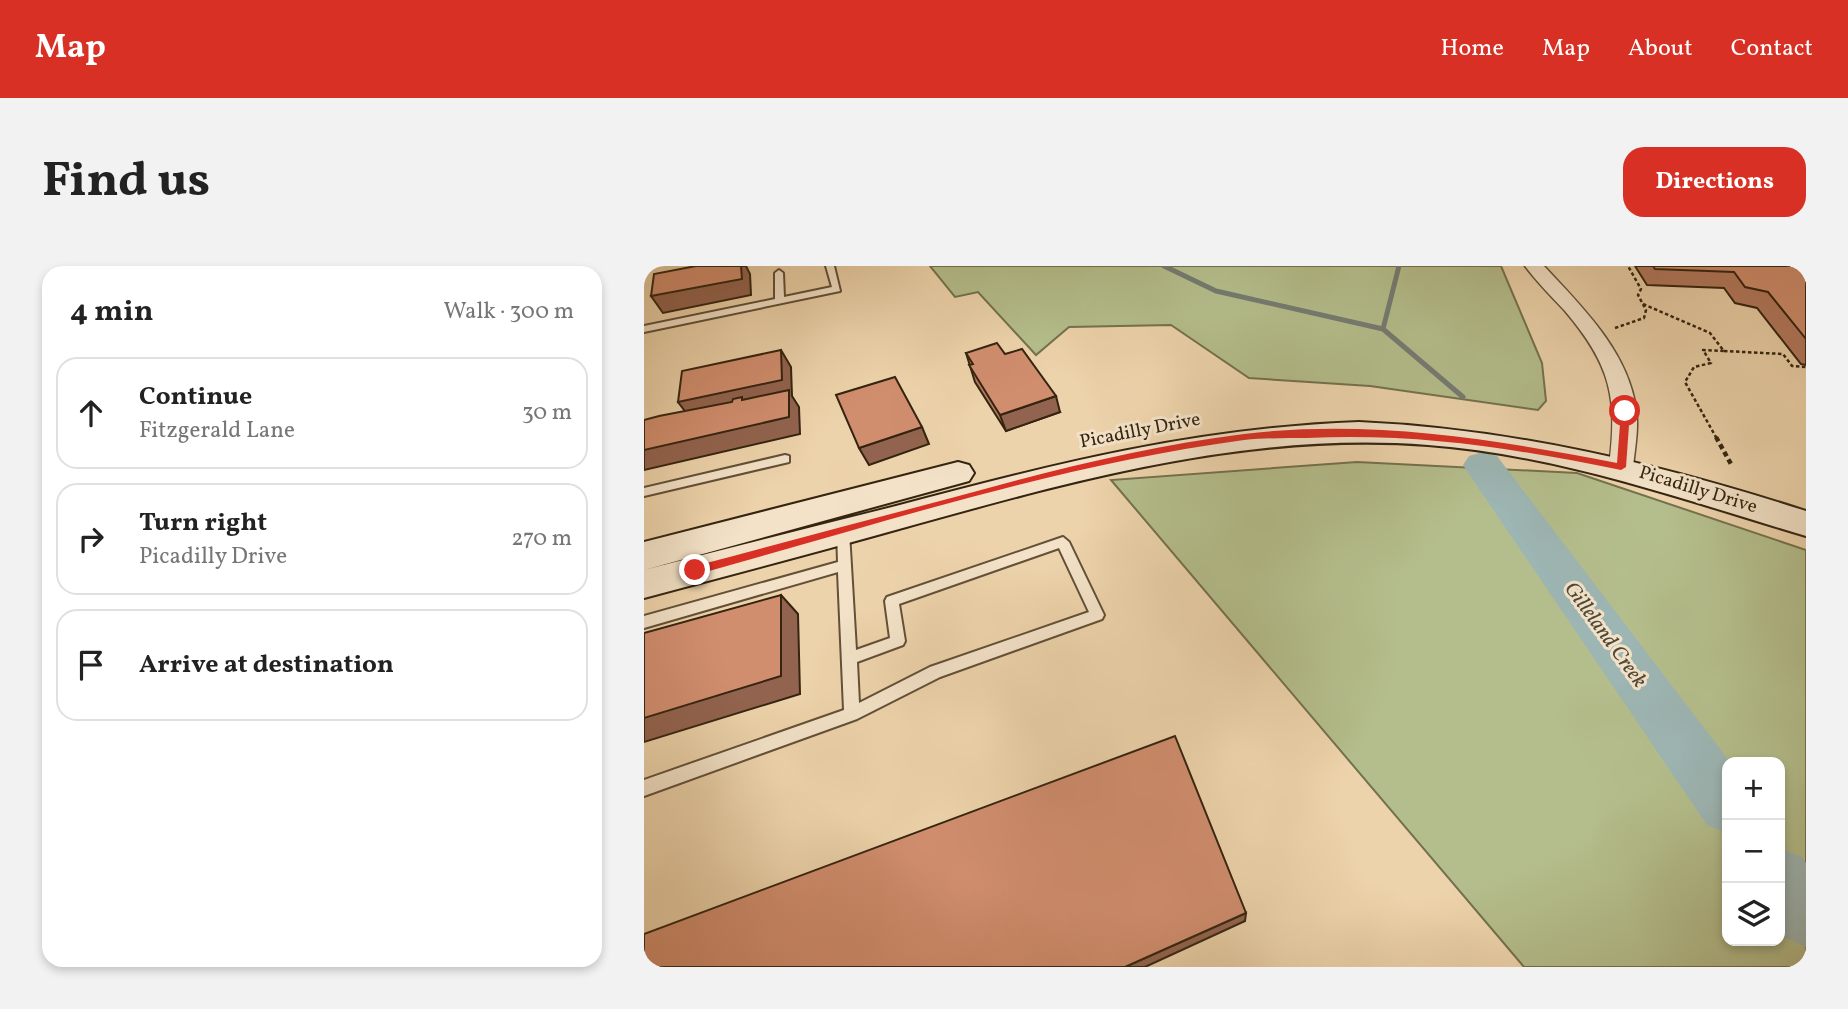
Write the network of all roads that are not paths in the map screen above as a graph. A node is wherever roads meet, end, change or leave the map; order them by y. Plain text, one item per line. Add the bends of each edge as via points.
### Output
1 (831, 266) edge
2 (1534, 266) edge
3 (779, 273) dead end
4 (780, 301) junction
5 (644, 329) edge
6 (1622, 456) junction
7 (785, 459) dead end
8 (644, 492) edge
9 (1806, 503) edge
10 (1806, 524) edge
11 (843, 532) junction
12 (644, 556) edge
13 (844, 565) junction
14 (644, 584) edge
15 (644, 622) edge
16 (849, 659) junction
17 (852, 714) junction
18 (644, 789) edge

1 - 4 lane via 837,289
2 - 6 street via 1604,347 1620,383 1625,411
3 - 4 lane
4 - 5 lane
6 - 9 street, Picadilly Drive
6 - 10 street, Picadilly Drive
6 - 11 street, Picadilly Drive via 1427,435 1245,437 1083,466
6 - 12 street, Picadilly Drive via 1549,429 1408,411 1279,411 1212,417 1091,439
7 - 8 lane
11 - 13 lane
11 - 14 street, Picadilly Drive
13 - 15 lane
13 - 16 lane
16 - 17 lane
16 - 17 lane via 898,641 892,601 1063,542 1097,615 935,672
17 - 18 lane

